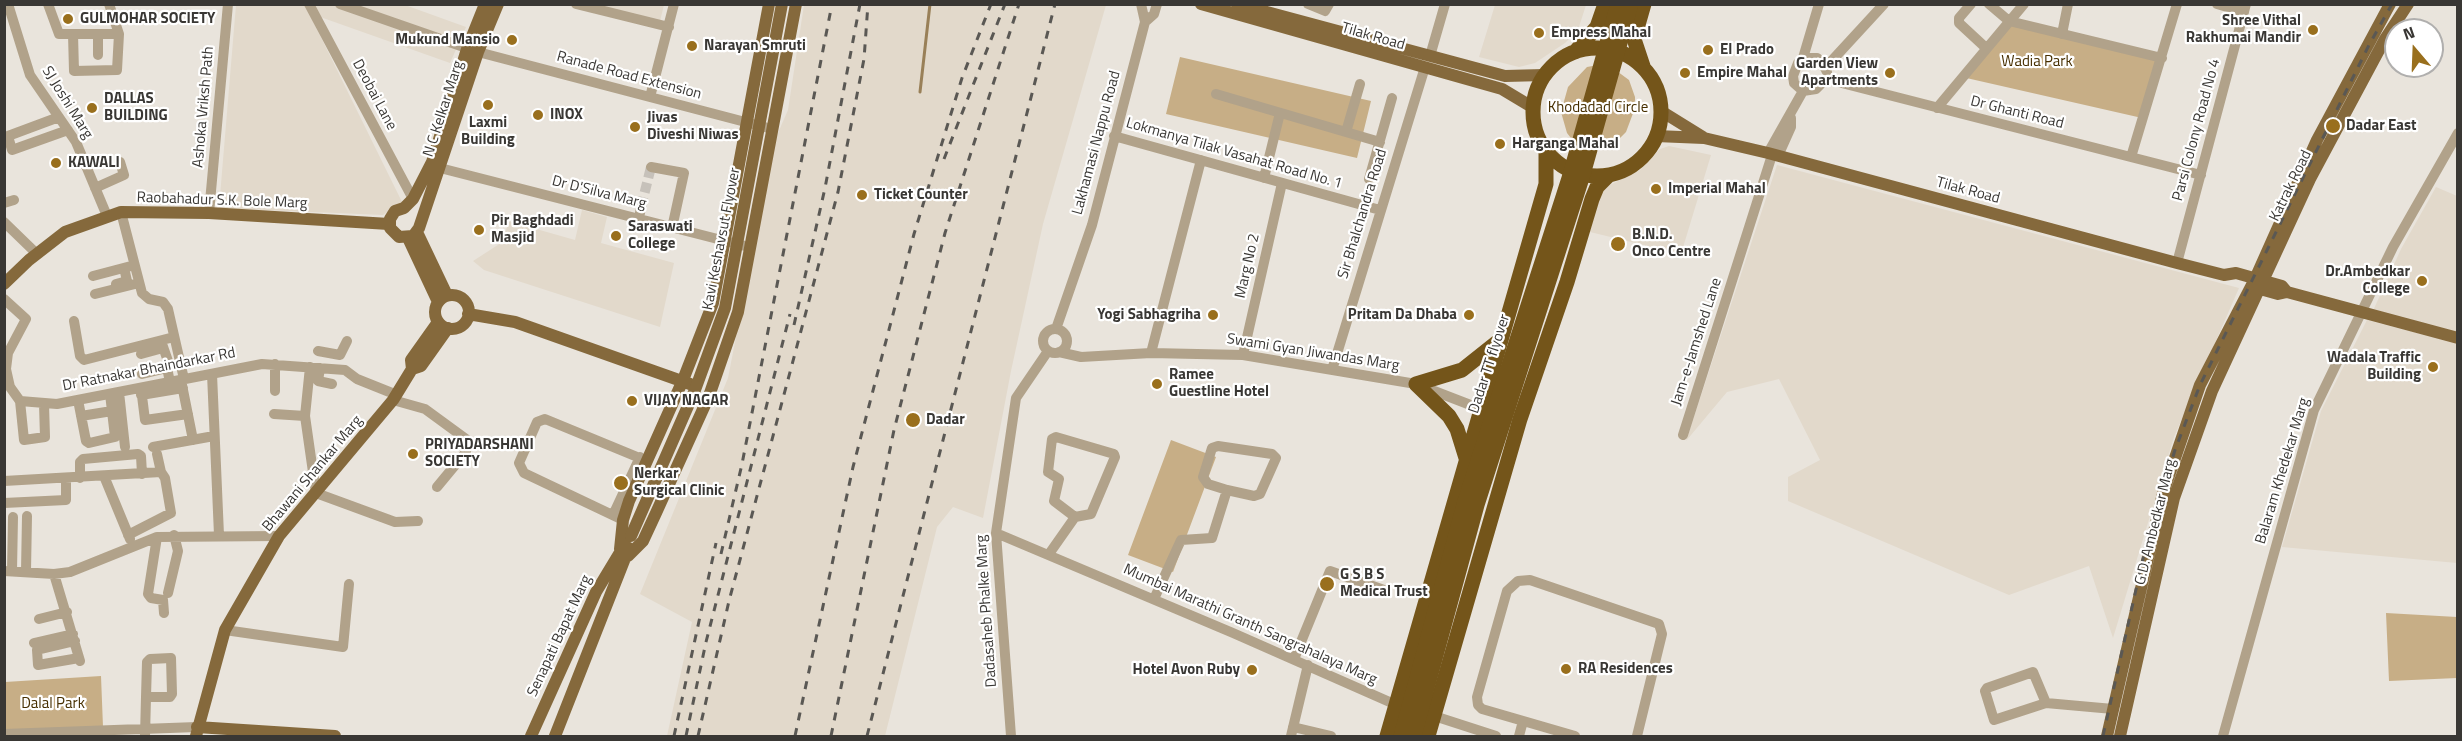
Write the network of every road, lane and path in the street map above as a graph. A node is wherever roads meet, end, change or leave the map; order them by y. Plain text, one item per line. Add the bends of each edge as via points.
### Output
1 (8, 4) edge
2 (48, 4) edge
3 (109, 4) edge
4 (228, 4) edge
5 (309, 4) edge
6 (340, 4) edge
7 (485, 4) edge
8 (498, 4) edge
9 (576, 4) edge
10 (674, 4) edge
11 (769, 4) edge
12 (782, 4) edge
13 (795, 4) edge
14 (1141, 4) edge
15 (1157, 4) edge
16 (1202, 4) edge
17 (1237, 4) edge
18 (1308, 4) edge
19 (1329, 4) edge
20 (1445, 4) edge
21 (1605, 4) edge
22 (1618, 4) edge
23 (1631, 4) edge
24 (1644, 4) edge
25 (1819, 4) edge
26 (1884, 4) edge
27 (1971, 4) edge
28 (1989, 4) edge
29 (2024, 4) edge
30 (2068, 4) edge
31 (2177, 4) edge
32 (2217, 4) edge
33 (2390, 4) edge
34 (2245, 8) edge
35 (2009, 21) junction
36 (81, 22) dead end
37 (1145, 22) junction
38 (669, 27) junction
39 (2373, 33) junction
40 (79, 34) junction
41 (99, 34) junction
42 (119, 34) junction
43 (2062, 34) junction
44 (2384, 38) edge
45 (2384, 41) edge
46 (1986, 48) junction
47 (473, 50) junction
48 (2364, 50) junction
49 (1575, 52) junction
50 (98, 55) dead end
51 (2376, 56) junction
52 (1803, 58) junction
53 (2162, 58) junction
54 (1427, 62) junction
55 (1826, 68) junction
56 (1644, 69) junction
57 (1544, 75) junction
58 (1826, 79) junction
59 (1360, 84) dead end
60 (1803, 91) junction
61 (1216, 94) dead end
62 (650, 97) junction
63 (1392, 98) dead end
64 (1532, 107) junction
65 (1937, 108) junction
66 (1661, 111) junction
67 (1280, 113) junction
68 (59, 117) junction
69 (48, 122) junction
70 (747, 122) junction
71 (2331, 126) junction
72 (772, 129) junction
73 (68, 130) junction
74 (1346, 132) junction
75 (2457, 133) edge
76 (54, 135) junction
77 (1114, 136) junction
78 (1656, 136) junction
79 (1704, 138) junction
80 (1380, 142) junction
81 (1546, 153) junction
82 (1773, 155) junction
83 (2131, 157) junction
84 (1375, 158) junction
85 (1201, 160) junction
86 (120, 162) dead end
87 (1394, 164) junction
88 (651, 167) dead end
89 (440, 168) junction
90 (2201, 175) junction
91 (1609, 176) junction
92 (1264, 178) junction
93 (1369, 179) dead end
94 (1282, 183) junction
95 (95, 188) junction
96 (408, 203) junction
97 (641, 207) tunnel mouth
98 (1380, 210) junction
99 (121, 212) junction
100 (209, 213) junction
101 (107, 216) junction
102 (639, 219) junction
103 (4, 222) edge
104 (390, 224) junction
105 (672, 228) junction
106 (415, 231) junction
107 (724, 241) junction
108 (750, 247) junction
109 (37, 254) junction
110 (2177, 263) junction
111 (1520, 273) junction
112 (133, 275) junction
113 (93, 276) dead end
114 (1567, 282) junction
115 (4, 284) edge
116 (2255, 287) junction
117 (94, 292) dead end
118 (4, 299) edge
119 (443, 299) junction
120 (2363, 313) junction
121 (468, 314) junction
122 (74, 321) dead end
123 (443, 325) junction
124 (1056, 329) junction
125 (174, 337) junction
126 (2457, 338) edge
127 (1501, 339) junction
128 (162, 344) junction
129 (318, 351) dead end
130 (1054, 352) junction
131 (1151, 353) junction
132 (141, 354) dead end
133 (334, 355) junction
134 (1243, 355) junction
135 (275, 364) junction
136 (167, 368) junction
137 (324, 368) junction
138 (345, 370) junction
139 (1332, 370) junction
140 (142, 374) dead end
141 (212, 374) junction
142 (683, 380) junction
143 (170, 382) junction
144 (183, 382) junction
145 (332, 384) dead end
146 (1416, 384) junction
147 (141, 391) junction
148 (275, 391) dead end
149 (114, 393) junction
150 (709, 396) junction
151 (395, 398) junction
152 (78, 400) junction
153 (20, 401) junction
154 (44, 404) junction
155 (1480, 409) junction
156 (112, 411) junction
157 (188, 414) junction
158 (274, 414) dead end
159 (81, 416) junction
160 (305, 416) junction
161 (1520, 419) junction
162 (1683, 435) dead end
163 (214, 436) junction
164 (193, 440) junction
165 (125, 447) dead end
166 (1466, 458) junction
167 (643, 459) junction
168 (161, 472) junction
169 (142, 474) junction
170 (104, 477) junction
171 (66, 478) junction
172 (80, 478) junction
173 (4, 481) edge
174 (437, 487) dead end
175 (1227, 490) junction
176 (316, 493) junction
177 (4, 503) edge
178 (27, 516) dead end
179 (13, 517) dead end
180 (1075, 517) junction
181 (618, 518) junction
182 (418, 520) dead end
183 (1445, 530) junction
184 (996, 532) junction
185 (128, 535) junction
186 (174, 535) junction
187 (219, 535) junction
188 (279, 536) junction
189 (158, 537) junction
190 (1485, 539) junction
191 (134, 548) junction
192 (1049, 554) junction
193 (622, 557) junction
194 (7, 566) edge
195 (26, 571) junction
196 (54, 574) junction
197 (349, 584) dead end
198 (1384, 590) dead end
199 (168, 592) dead end
200 (1154, 599) junction
201 (164, 614) dead end
202 (39, 619) dead end
203 (68, 625) junction
204 (225, 630) junction
205 (34, 643) dead end
206 (1294, 659) junction
207 (1308, 665) junction
208 (146, 697) dead end
209 (2046, 703) junction
210 (1394, 705) junction
211 (2118, 706) junction
212 (540, 713) junction
213 (1433, 715) junction
214 (561, 721) junction
215 (1523, 721) junction
216 (197, 732) edge
217 (1292, 732) edge
218 (145, 733) edge
219 (157, 733) edge
220 (62, 734) edge
221 (4, 735) edge
222 (326, 736) edge
223 (531, 736) edge
224 (555, 736) edge
225 (1011, 736) edge
226 (1331, 736) edge
227 (1387, 736) edge
228 (1401, 736) edge
229 (1414, 736) edge
230 (1428, 736) edge
231 (1496, 736) edge
232 (1519, 736) edge
233 (1575, 736) edge
234 (1637, 736) edge
235 (2106, 736) edge
236 (2120, 736) edge
237 (2223, 736) edge

1 - 68 street, SJ Joshi Marg via 30,75
2 - 40 street via 58,33
3 - 42 street
4 - 100 street, Ashoka Vriksh Path
5 - 96 street, Deobai Lane
6 - 47 street, Ranade Road Extension
7 - 47 main road, N C Kelkar Marg
8 - 47 main road, N C Kelkar Marg
9 - 38 street
10 - 38 street
11 - 70 main road
12 - 193 main road, Kavi Keshavsut Flyover, bridge via 725,308 695,390
13 - 72 main road
14 - 37 street, Lakhamasi Nappu Road
15 - 37 street via 1154,14
16 - 54 main road, Tilak Road
17 - 54 main road, Tilak Road
18 - 19 street via 1325,11
20 - 54 street, Sir Bhalchandra Road
21 - 49 highway via 1597,27
22 - 228 highway, Dadar TT flyover, bridge via 1570,175 1465,501
23 - 229 highway, Dadar TT flyover, bridge via 1582,178 1477,505
24 - 56 highway via 1634,39
25 - 52 street
26 - 55 street
27 - 46 street via 1958,20
28 - 35 street
29 - 35 street
30 - 43 street
31 - 53 street
32 - 34 street
33 - 39 main road, Katrak Road
34 - 90 street, Parsi Colony Road No 4
35 - 43 street
35 - 46 street
36 - 40 street
37 - 77 street, Lakhamasi Nappu Road
38 - 62 street
39 - 44 main road
39 - 48 main road, Katrak Road
40 - 41 street
40 - 42 street via 75,72 117,70
41 - 42 street
41 - 50 street
43 - 53 street
45 - 51 main road, Katrak Road
46 - 65 street
47 - 62 street, Ranade Road Extension
47 - 89 main road, N C Kelkar Marg
47 - 96 main road, N C Kelkar Marg via 432,162
48 - 51 main road
48 - 71 main road, Katrak Road
49 - 56 highway via 1593,48 1612,50 1630,57
49 - 57 highway
51 - 71 main road, Katrak Road
52 - 55 street via 1816,58
52 - 60 street via 1793,76 1794,83
53 - 83 street
54 - 57 main road, Tilak Road via 1505,76
54 - 64 main road, Tilak Road via 1502,89
54 - 87 street, Sir Bhalchandra Road
55 - 58 street
56 - 66 highway via 1657,88
57 - 64 highway
58 - 60 street via 1816,89
58 - 65 street, Dr Ghanti Road
59 - 74 street
60 - 82 street, Jam-e-Jamshed Lane via 1791,127
61 - 67 street
62 - 70 street, Ranade Road Extension
63 - 80 street
64 - 81 highway via 1533,123
65 - 83 street, Dr Ghanti Road
66 - 78 highway
66 - 79 main road, Tilak Road
67 - 74 street
67 - 92 street
68 - 69 street
68 - 73 street, SJ Joshi Marg
69 - 76 street
69 - 76 street via 8,136 12,149
70 - 72 street, Ranade Road Extension
70 - 107 main road
71 - 116 main road, Katrak Road
72 - 108 main road
73 - 76 street
73 - 95 street, SJ Joshi Marg
74 - 80 street
75 - 120 street, Balaram Khedekar Marg via 2393,247
77 - 85 street, Lokmanya Tilak Vasahat Road No. 1
77 - 124 street, Lakhamasi Nappu Road via 1072,289
78 - 79 main road, Tilak Road
78 - 91 highway via 1645,154 1629,168
79 - 82 main road, Tilak Road
80 - 84 street
81 - 91 highway via 1574,173
81 - 111 highway via 1546,184
82 - 110 main road, Tilak Road
82 - 162 street, Jam-e-Jamshed Lane
83 - 90 street, Dr Ghanti Road
84 - 87 street
84 - 93 street
85 - 92 street, Lokmanya Tilak Vasahat Road No. 1
85 - 131 street
86 - 95 street via 124,174
87 - 98 street, Sir Bhalchandra Road
88 - 105 street via 684,173
89 - 102 street, Dr D'Silva Marg
89 - 106 main road, N C Kelkar Marg
90 - 110 street, Parsi Colony Road No 4
91 - 114 highway via 1592,199
92 - 94 street, Lokmanya Tilak Vasahat Road No. 1
94 - 98 street, Lokmanya Tilak Vasahat Road No. 1
94 - 134 street, Marg No 2
95 - 101 street, SJ Joshi Marg
96 - 104 main road, N C Kelkar Marg via 392,214
97 - 102 street
98 - 139 street, Sir Bhalchandra Road
99 - 100 main road, Raobahadur S.K. Bole Marg
99 - 101 main road, Raobahadur S.K. Bole Marg
99 - 112 street
100 - 104 main road, Raobahadur S.K. Bole Marg
101 - 109 main road, Raobahadur S.K. Bole Marg via 65,232
102 - 105 street, Dr D'Silva Marg
103 - 109 street
104 - 106 main road via 396,235
105 - 107 street, Dr D'Silva Marg
106 - 119 main road
107 - 108 street, Dr D'Silva Marg
107 - 142 main road via 713,303
108 - 150 main road via 738,312
109 - 115 main road, Raobahadur S.K. Bole Marg
110 - 116 main road, Tilak Road
111 - 114 highway
111 - 127 highway
112 - 113 street
112 - 117 street
112 - 125 street via 144,297 166,305
114 - 161 highway
116 - 120 main road, Tilak Road via 2283,286 2287,292
116 - 211 main road, G.D. Ambedkar Marg via 2200,385 2163,493 2153,567
118 - 153 street via 26,319 8,353 6,369 10,387
119 - 121 main road via 454,295 465,302
119 - 123 main road via 435,312
120 - 126 main road, Tilak Road
120 - 237 street, Balaram Khedekar Marg via 2314,410
121 - 123 main road via 461,326
121 - 142 main road via 515,322
122 - 128 street via 82,359
123 - 151 main road, Bhawani Shankar Marg via 421,366 412,369
124 - 130 street via 1048,331 1044,338 1044,345
124 - 130 street via 1064,332 1067,340 1065,348
125 - 128 street
125 - 144 street
127 - 146 highway via 1462,370
127 - 155 highway
128 - 132 street
128 - 136 street
129 - 133 street
130 - 131 street, Swami Gyan Jiwandas Marg via 1082,357
130 - 184 street, Dadasaheb Phalke Marg via 1016,398
131 - 134 street, Swami Gyan Jiwandas Marg
133 - 137 street
133 - 138 street via 343,353 348,343
134 - 139 street, Swami Gyan Jiwandas Marg
135 - 137 street, Dr Ratnakar Bhaindarkar Rd
135 - 141 street, Dr Ratnakar Bhaindarkar Rd
135 - 148 street
136 - 140 street
136 - 143 street
137 - 138 street, Dr Ratnakar Bhaindarkar Rd
137 - 145 street via 318,381
137 - 160 street
138 - 151 street, Dr Ratnakar Bhaindarkar Rd
139 - 146 street, Swami Gyan Jiwandas Marg
141 - 144 street, Dr Ratnakar Bhaindarkar Rd
141 - 163 street
142 - 150 main road
142 - 167 main road
143 - 144 street, Dr Ratnakar Bhaindarkar Rd
143 - 147 street, Dr Ratnakar Bhaindarkar Rd
144 - 147 street
144 - 157 street
146 - 155 street, Swami Gyan Jiwandas Marg
146 - 166 highway via 1449,416
147 - 149 street, Dr Ratnakar Bhaindarkar Rd
147 - 157 street via 145,420
149 - 152 street, Dr Ratnakar Bhaindarkar Rd
149 - 156 street
149 - 165 street
150 - 193 main road via 643,541
151 - 174 street, Dr Ratnakar Bhaindarkar Rd via 425,410 466,439 466,452
151 - 176 main road, Bhawani Shankar Marg
152 - 154 street, Dr Ratnakar Bhaindarkar Rd
152 - 159 street
153 - 154 street, Dr Ratnakar Bhaindarkar Rd
153 - 154 street via 24,441 45,437
155 - 161 street, Swami Gyan Jiwandas Marg
155 - 166 highway
156 - 159 street
156 - 159 street via 115,437 89,443
157 - 164 street
158 - 160 street
160 - 176 street
161 - 190 highway
163 - 164 street
163 - 187 street
164 - 168 street via 155,450
166 - 183 highway
167 - 181 main road
167 - 181 street via 548,419 537,422 519,463 522,472
168 - 169 street
168 - 185 street via 171,513
169 - 170 street
169 - 172 street via 138,454 83,459
170 - 172 street
170 - 185 street
171 - 172 street
171 - 173 street
171 - 177 street via 66,500
175 - 175 street via 1260,494 1276,458 1272,454 1212,448 1203,477 1208,484
175 - 200 street via 1212,538 1180,540
176 - 182 street via 395,522
176 - 188 main road, Bhawani Shankar Marg
178 - 195 street
179 - 194 street
180 - 180 street via 1091,514 1115,457 1056,437 1052,439 1048,472 1059,479 1053,498
180 - 192 street
181 - 193 main road
183 - 190 highway
183 - 210 highway
184 - 192 street, Mumbai Marathi Granth Sangrahalaya Marg
184 - 225 street, Dadasaheb Phalke Marg
185 - 191 street
186 - 187 street
186 - 189 street
186 - 199 street via 178,550
187 - 188 street
188 - 204 main road, Bhawani Shankar Marg
189 - 191 street
189 - 201 street via 148,594 163,600
190 - 213 highway
191 - 196 street via 70,572
192 - 200 street, Mumbai Marathi Granth Sangrahalaya Marg
193 - 212 main road, Senapati Bapat Marg via 596,592
193 - 214 main road, Senapati Bapat Marg
194 - 195 street
195 - 196 street
196 - 203 street via 58,601
197 - 204 street via 343,647
198 - 206 street via 1330,571
200 - 206 street, Mumbai Marathi Granth Sangrahalaya Marg
202 - 203 street
203 - 203 street via 79,660 38,665 37,650
203 - 205 street
204 - 216 main road, Bhawani Shankar Marg
206 - 207 street, Mumbai Marathi Granth Sangrahalaya Marg
207 - 210 street, Mumbai Marathi Granth Sangrahalaya Marg
207 - 217 street
208 - 218 street
209 - 209 street via 1995,720 1985,691 2031,672
209 - 211 street
210 - 213 street, Mumbai Marathi Granth Sangrahalaya Marg
210 - 227 highway
211 - 235 main road, G.D. Ambedkar Marg
211 - 236 main road, G.D. Ambedkar Marg
212 - 214 main road
212 - 223 main road, Senapati Bapat Marg
213 - 230 highway
213 - 231 street, Mumbai Marathi Granth Sangrahalaya Marg
214 - 224 main road, Senapati Bapat Marg
215 - 232 street
215 - 233 street
215 - 234 street via 1482,709 1477,701 1507,591 1526,579 1659,624 1662,634
216 - 219 street
216 - 222 main road
217 - 226 street
218 - 219 street
218 - 220 street
220 - 221 street

